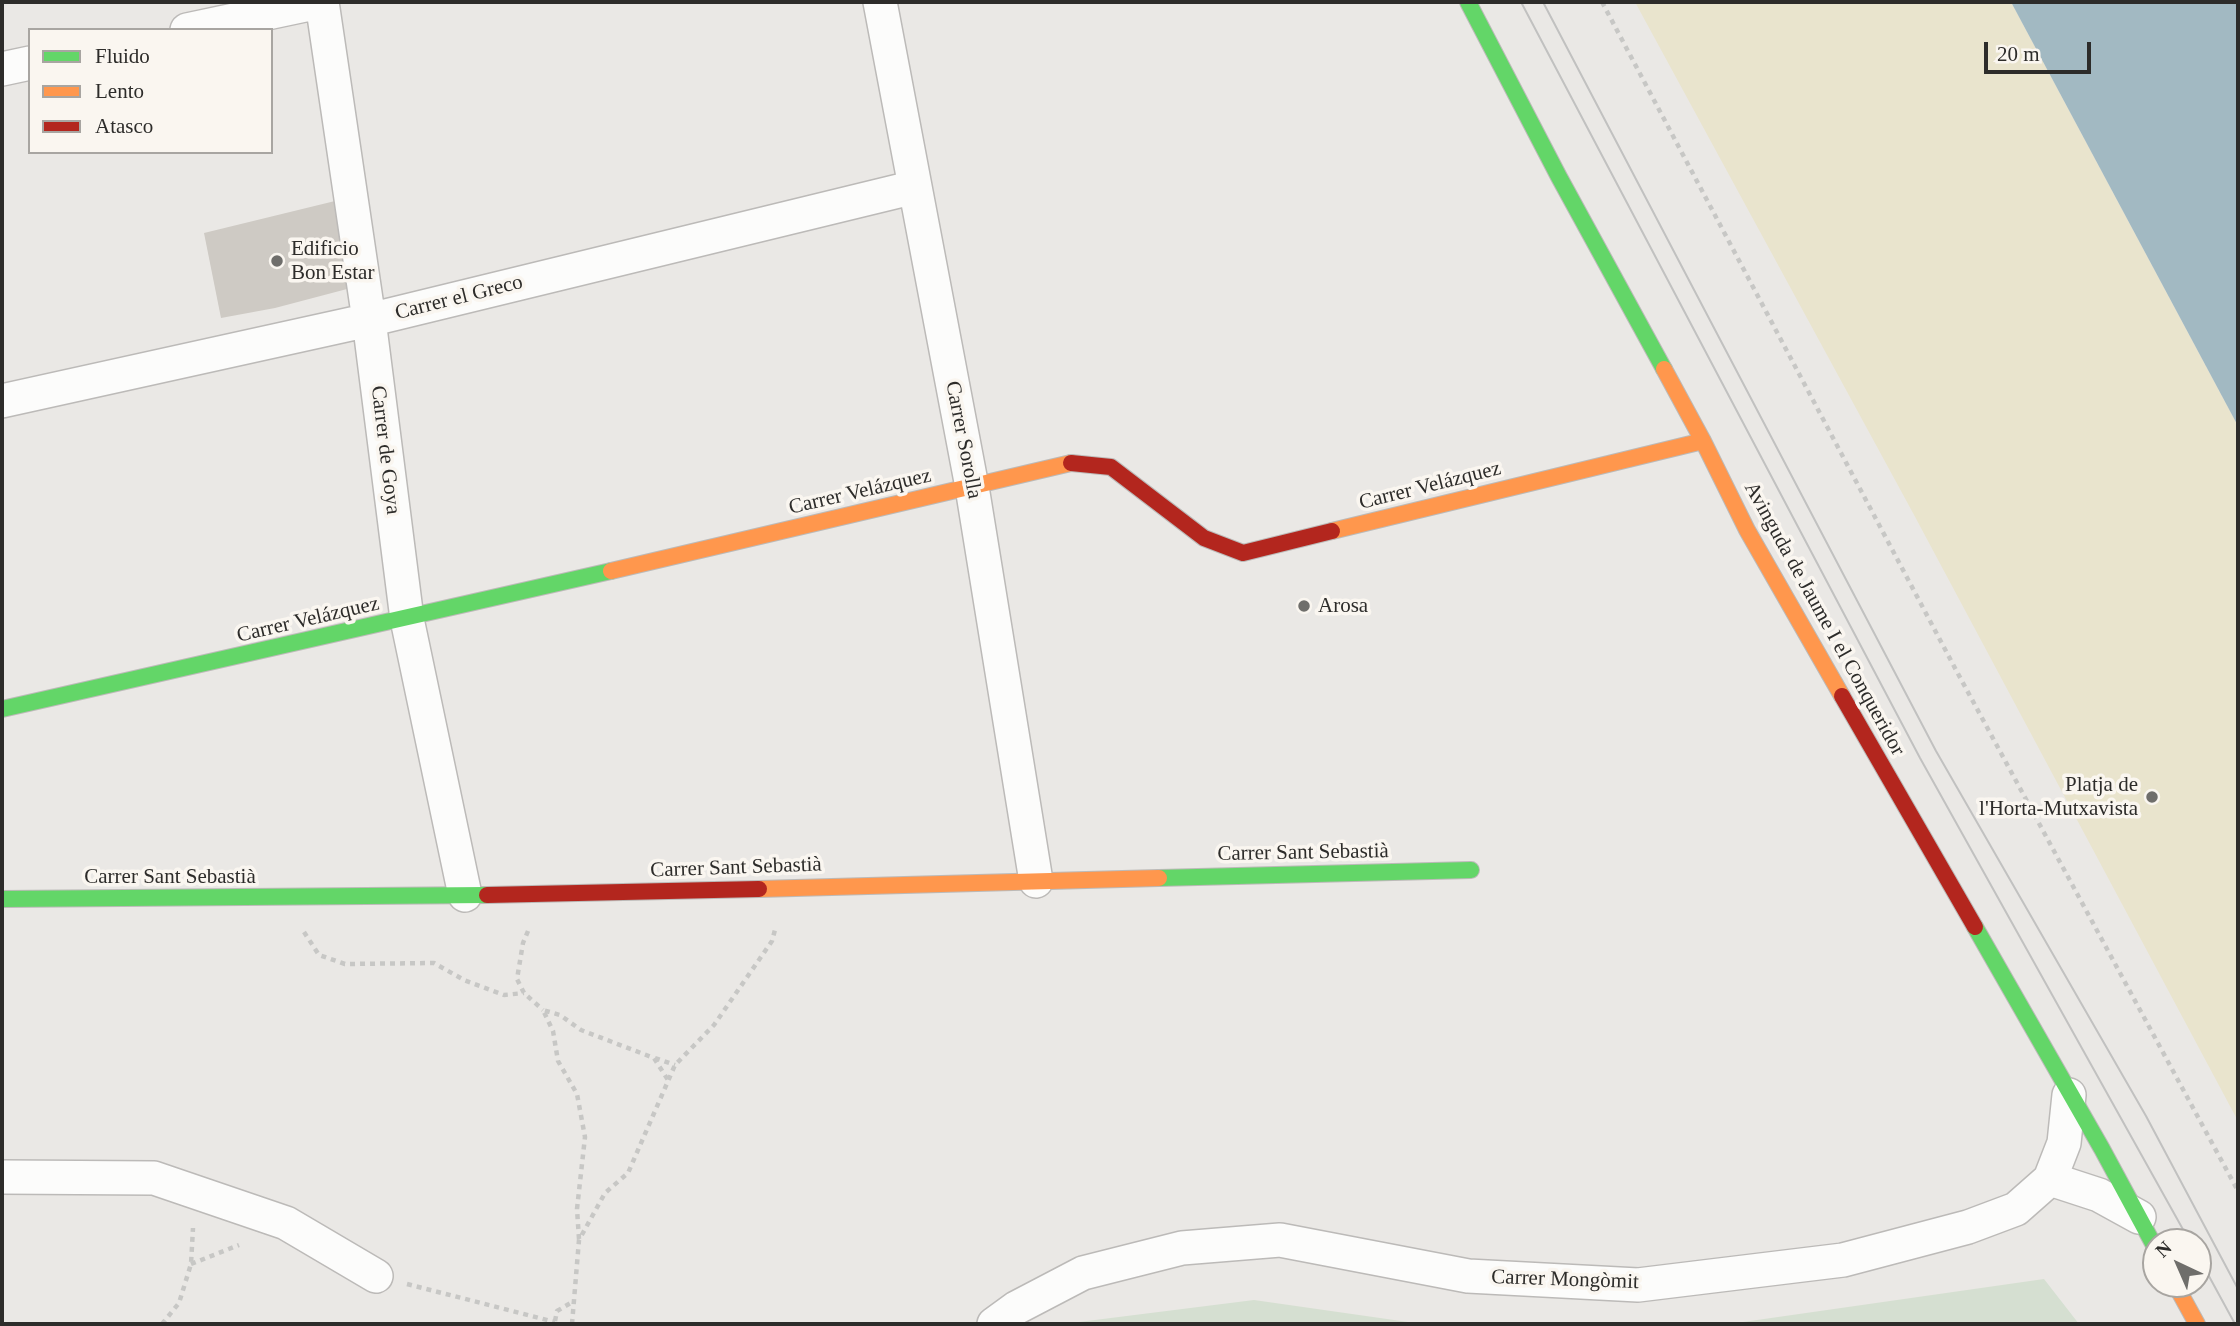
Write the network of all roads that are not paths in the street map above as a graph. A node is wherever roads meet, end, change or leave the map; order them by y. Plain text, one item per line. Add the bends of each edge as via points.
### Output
1 (320, 2) edge
2 (880, 2) edge
3 (1468, 2) edge
4 (196, 28) edge
5 (28, 63) edge
6 (2, 69) edge
7 (915, 187) junction
8 (369, 320) junction
9 (2, 401) edge
10 (1703, 442) junction
11 (972, 487) junction
12 (407, 619) junction
13 (2, 709) edge
14 (1471, 870) dead end
15 (1036, 881) junction
16 (464, 895) junction
17 (2, 899) edge
18 (2069, 1095) junction
19 (2, 1177) edge
20 (2050, 1180) junction
21 (2139, 1217) junction
22 (2145, 1228) edge
23 (376, 1276) road end
24 (2183, 1298) edge
25 (994, 1324) edge
26 (2197, 1324) edge

1 - 4 street
1 - 8 street, Carrer de Goya
2 - 7 street, Carrer Sorolla
3 - 10 street, Avinguda de Jaume I el Conqueridor
5 - 6 street
7 - 8 street, Carrer el Greco
7 - 11 street, Carrer Sorolla
8 - 9 street, Carrer el Greco
8 - 12 street, Carrer de Goya
10 - 11 street, Carrer Velázquez via 1243,553 1204,538 1111,467 1070,463
10 - 18 street, Avinguda de Jaume I el Conqueridor via 1747,530
11 - 12 street, Carrer Velázquez
11 - 15 street, Carrer Sorolla
12 - 13 street, Carrer Velázquez
12 - 16 street, Carrer de Goya
14 - 15 street, Carrer Sant Sebastià
15 - 16 street, Carrer Sant Sebastià
16 - 17 street, Carrer Sant Sebastià
18 - 20 street, Carrer Mongòmit via 2064,1143
18 - 21 street, Avinguda de Jaume I el Conqueridor
19 - 23 street via 153,1178 286,1223
20 - 21 street via 2099,1195
20 - 25 street, Carrer Mongòmit via 2016,1209 1968,1227 1843,1260 1638,1285 1468,1276 1280,1240 1182,1248 1083,1273
21 - 22 street, Avinguda de Jaume I el Conqueridor
24 - 26 street

